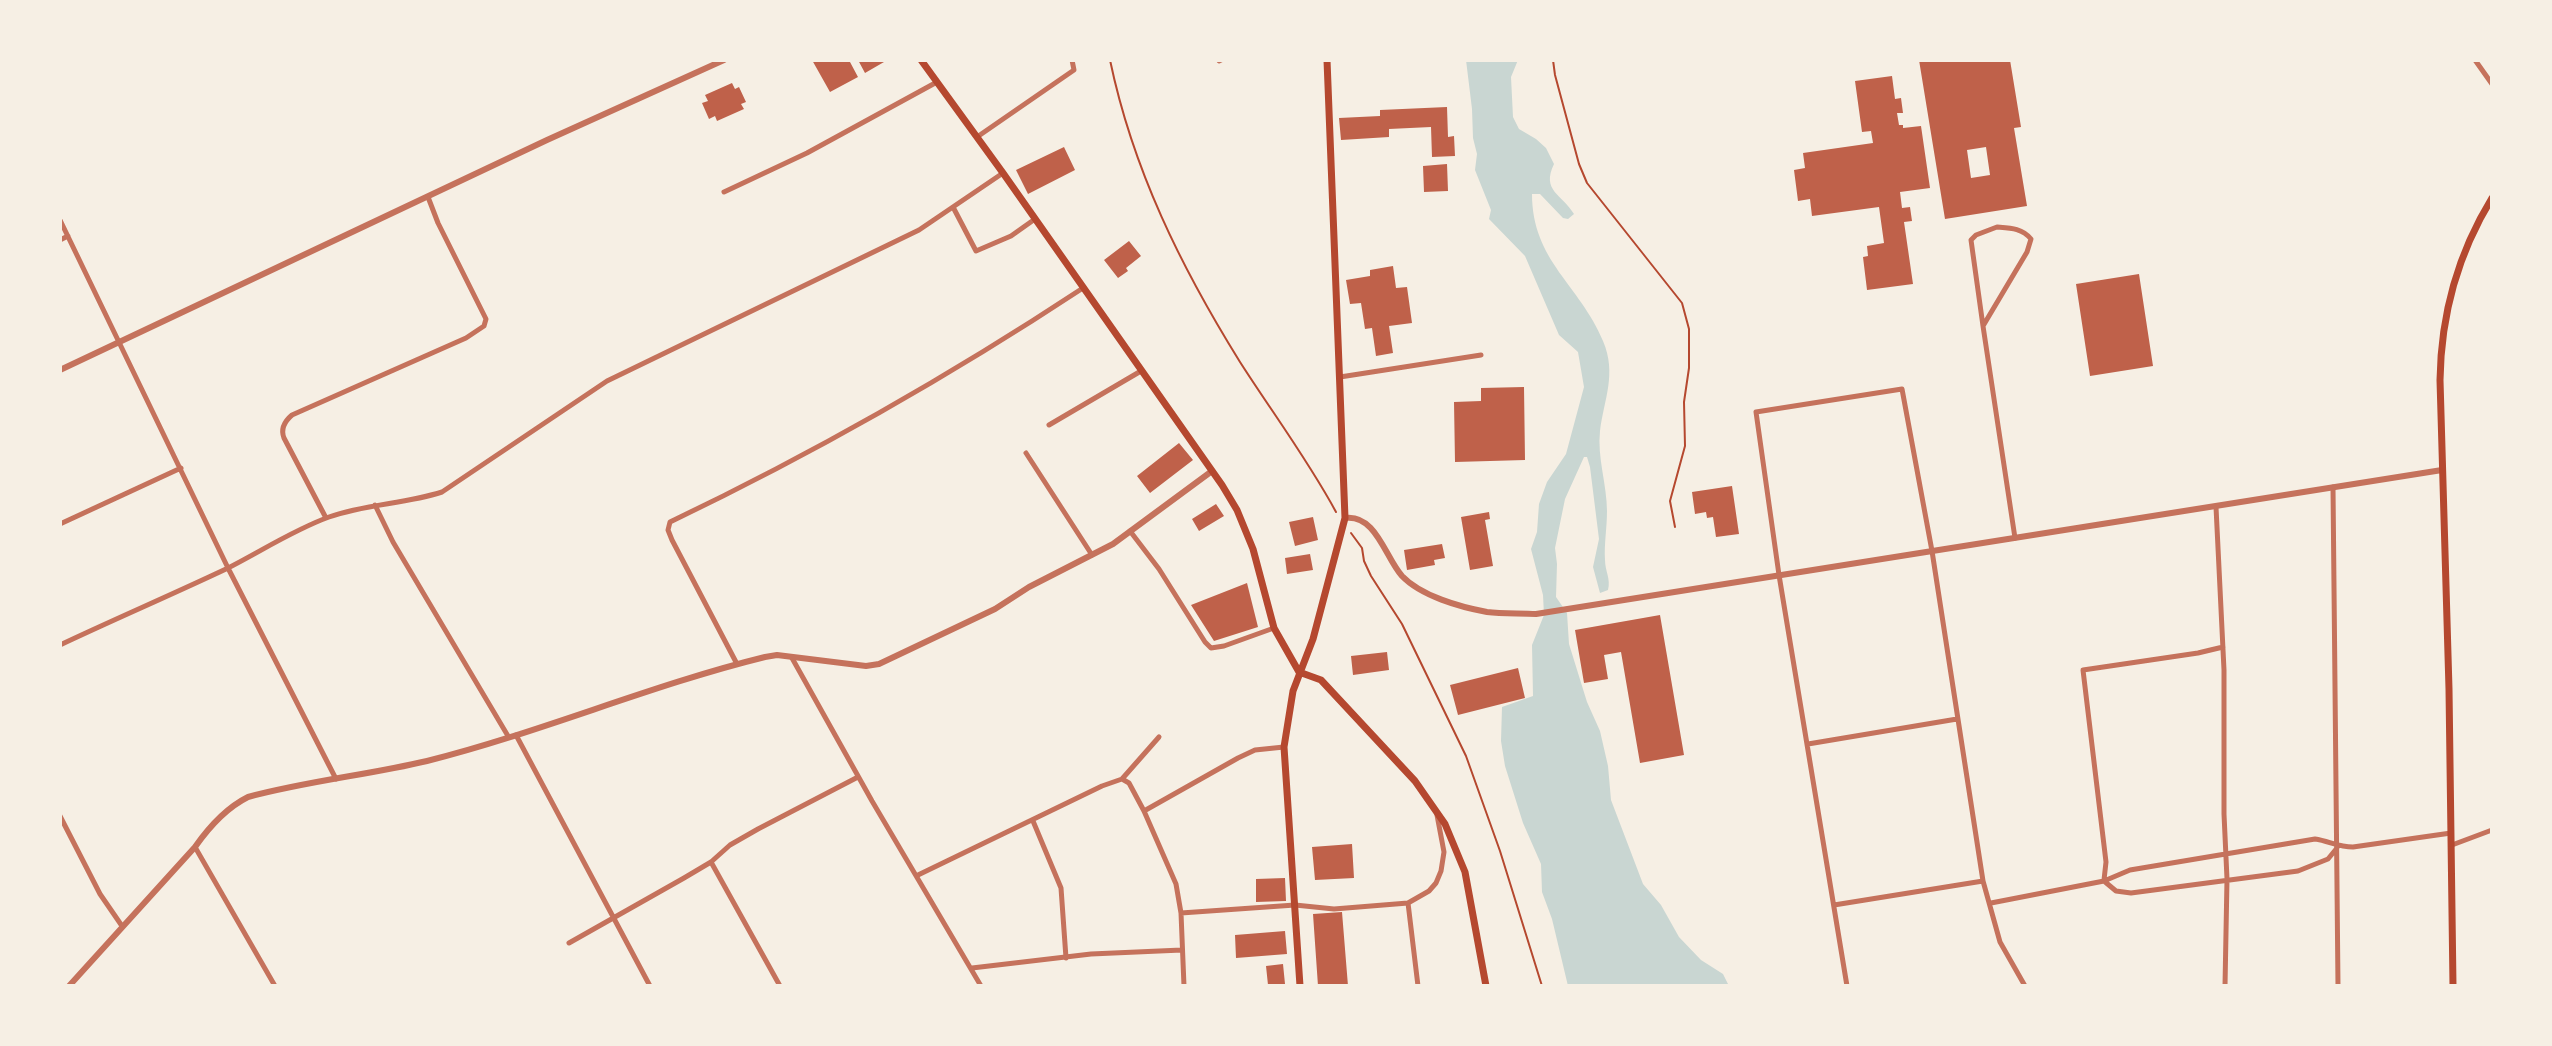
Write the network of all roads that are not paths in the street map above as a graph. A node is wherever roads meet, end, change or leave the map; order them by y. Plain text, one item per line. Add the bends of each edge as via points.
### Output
1 (724, 60) edge
2 (921, 60) edge
3 (1072, 60) edge
4 (1327, 60) edge
5 (2475, 60) edge
6 (937, 82) junction
7 (2492, 84) edge
8 (977, 137) junction
9 (1003, 173) junction
10 (724, 192) dead end
11 (428, 197) junction
12 (2492, 198) edge
13 (953, 207) junction
14 (1035, 219) junction
15 (60, 220) edge
16 (68, 236) junction
17 (60, 240) edge
18 (1083, 288) junction
19 (1983, 326) junction
20 (119, 341) junction
21 (1481, 355) dead end
22 (60, 370) edge
23 (1141, 371) junction
24 (1339, 377) junction
25 (1049, 425) dead end
26 (1026, 453) dead end
27 (181, 468) junction
28 (2442, 470) junction
29 (1212, 471) junction
30 (2333, 487) junction
31 (375, 505) junction
32 (2216, 507) junction
33 (326, 518) junction
34 (1344, 521) junction
35 (60, 524) edge
36 (1130, 531) junction
37 (2015, 538) junction
38 (1932, 551) junction
39 (1092, 555) junction
40 (228, 568) junction
41 (1779, 575) junction
42 (1274, 628) junction
43 (60, 645) edge
44 (2223, 647) junction
45 (792, 658) junction
46 (737, 664) junction
47 (1299, 672) junction
48 (1957, 719) junction
49 (516, 735) junction
50 (508, 736) junction
51 (1159, 737) dead end
52 (1808, 744) junction
53 (1284, 747) junction
54 (858, 777) junction
55 (336, 779) junction
56 (1122, 779) junction
57 (1144, 811) junction
58 (1437, 814) junction
59 (60, 816) edge
60 (1033, 820) junction
61 (2492, 830) edge
62 (2451, 833) junction
63 (2452, 845) junction
64 (195, 847) junction
65 (2338, 847) junction
66 (2225, 854) junction
67 (711, 862) junction
68 (918, 875) junction
69 (2227, 879) junction
70 (1983, 881) junction
71 (2104, 881) junction
72 (1408, 903) junction
73 (1991, 903) junction
74 (1295, 905) junction
75 (1834, 905) junction
76 (1181, 913) junction
77 (613, 917) junction
78 (122, 926) junction
79 (569, 943) dead end
80 (1182, 950) junction
81 (1066, 958) junction
82 (972, 968) junction
83 (69, 986) edge
84 (275, 986) edge
85 (650, 986) edge
86 (780, 986) edge
87 (981, 986) edge
88 (1184, 986) edge
89 (1300, 986) edge
90 (1418, 986) edge
91 (1486, 986) edge
92 (1847, 986) edge
93 (2025, 986) edge
94 (2225, 986) edge
95 (2338, 986) edge
96 (2453, 986) edge

1 - 11 street
2 - 6 main road
3 - 8 street via 1074,70
4 - 24 main road
5 - 7 street
6 - 8 main road
6 - 10 street
8 - 9 main road
9 - 13 street
9 - 14 main road
11 - 20 street
11 - 33 street via 486,319 484,326 285,421 284,438
12 - 28 main road via 2466,246 2447,303 2441,362
13 - 14 street via 976,251
13 - 31 street via 919,230 607,381 442,492
14 - 18 main road
15 - 16 street
16 - 17 street
16 - 20 street
18 - 23 main road
18 - 46 street via 794,460 670,522 672,540
19 - 19 street via 2031,239 2015,228 1997,227 1971,240
19 - 37 street
20 - 22 street
20 - 27 street
21 - 24 street
23 - 25 street
23 - 29 main road
24 - 34 main road
26 - 39 street
27 - 35 street
27 - 40 street
28 - 30 street
28 - 62 main road
29 - 36 street
29 - 42 main road via 1246,529
30 - 32 street
30 - 65 street
31 - 33 street
31 - 50 street
32 - 37 street
32 - 44 street
33 - 40 street
34 - 41 street via 1355,517 1369,524 1402,576 1422,591 1487,612 1536,614
34 - 47 main road
36 - 39 street
36 - 42 street via 1211,648
37 - 38 street
38 - 41 street
38 - 41 street via 1902,389 1756,412
38 - 48 street
39 - 45 street via 879,664
40 - 43 street
40 - 55 street
41 - 52 street
42 - 47 main road
44 - 66 street
44 - 71 street via 2083,670
45 - 46 street via 777,655
45 - 54 street
46 - 49 street
47 - 53 main road
47 - 58 main road via 1321,680 1415,781
48 - 52 street
48 - 70 street
49 - 50 street
49 - 77 street
50 - 55 street via 426,761
51 - 56 street
52 - 75 street
53 - 57 street via 1255,750
53 - 74 main road
54 - 67 street via 739,840
54 - 68 street
55 - 64 street via 240,801
56 - 57 street
56 - 60 street
57 - 76 street via 1176,884
58 - 72 street via 1444,852 1441,871 1429,891
58 - 91 main road via 1465,872
59 - 78 street
60 - 68 street
60 - 81 street via 1061,888
61 - 63 street
62 - 63 main road
62 - 65 street
63 - 96 main road
64 - 78 street
64 - 84 street
65 - 66 street via 2315,839
65 - 69 street via 2328,859 2298,871
65 - 95 street
66 - 69 street
66 - 71 street via 2130,870
67 - 77 street
67 - 86 street
68 - 82 street
69 - 71 street via 2131,893 2116,891
69 - 94 street
70 - 73 street
70 - 75 street
71 - 73 street
72 - 74 street via 1334,909
72 - 90 street
73 - 93 street via 2000,942
74 - 76 street
74 - 89 main road
75 - 92 street
76 - 80 street
77 - 79 street
77 - 85 street
78 - 83 street
80 - 81 street
80 - 88 street
81 - 82 street
82 - 87 street

